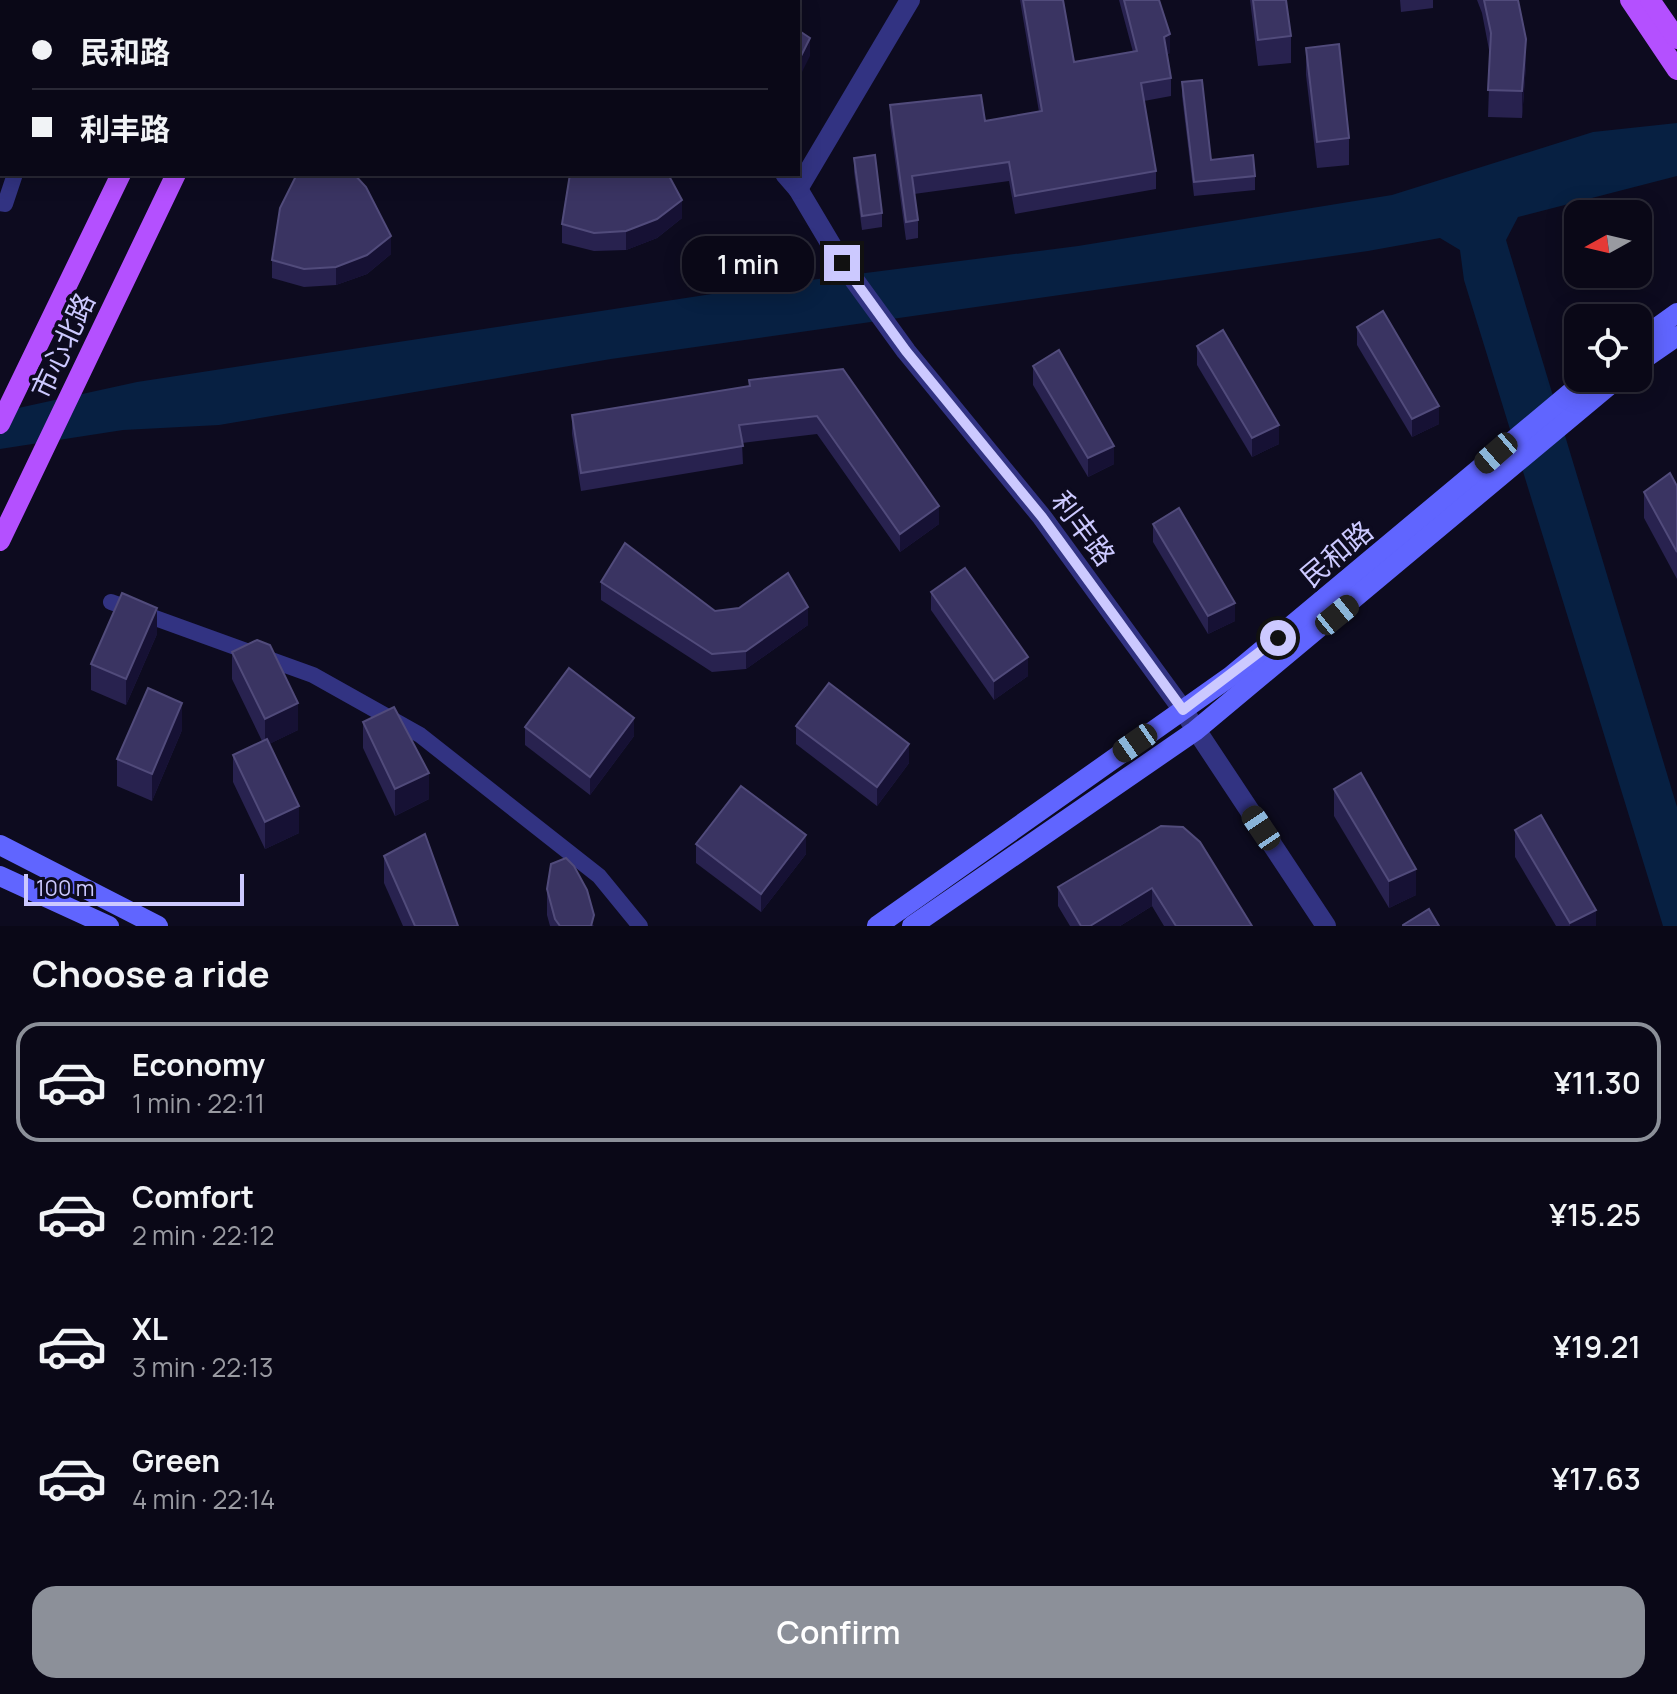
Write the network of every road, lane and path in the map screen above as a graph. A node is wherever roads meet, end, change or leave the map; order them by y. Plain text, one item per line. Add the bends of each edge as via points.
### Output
1 (910, 0) edge
2 (1630, 0) edge
3 (1650, 0) edge
4 (1677, 39) edge
5 (1677, 70) edge
6 (800, 169) edge
7 (14, 176) edge
8 (120, 176) edge
9 (175, 176) edge
10 (792, 181) edge
11 (0, 203) edge
12 (1677, 313) edge
13 (1652, 331) edge
14 (1677, 336) edge
15 (1652, 353) edge
16 (1571, 392) edge
17 (1599, 392) edge
18 (0, 424) edge
19 (0, 541) edge
20 (111, 602) dead end
21 (1183, 710) junction
22 (1195, 731) junction
23 (0, 845) edge
24 (0, 876) edge
25 (109, 926) edge
26 (158, 926) edge
27 (640, 926) edge
28 (877, 926) edge
29 (912, 926) edge
30 (1326, 926) edge

1 - 6 street
2 - 5 main road
3 - 4 main road
7 - 11 street via 5,204
8 - 18 main road, 市心北路
9 - 19 main road, 市心北路
10 - 21 street, 利丰路 via 842,263 906,351 1042,517
12 - 13 main road
14 - 15 main road
16 - 21 main road, 民和路 via 1231,676
17 - 22 main road, 民和路
20 - 27 street via 313,675 420,735 599,876
21 - 22 street, 利丰路
21 - 28 main road, 民和路
22 - 29 main road, 民和路
22 - 30 street, 利丰路
23 - 26 main road
24 - 25 main road

